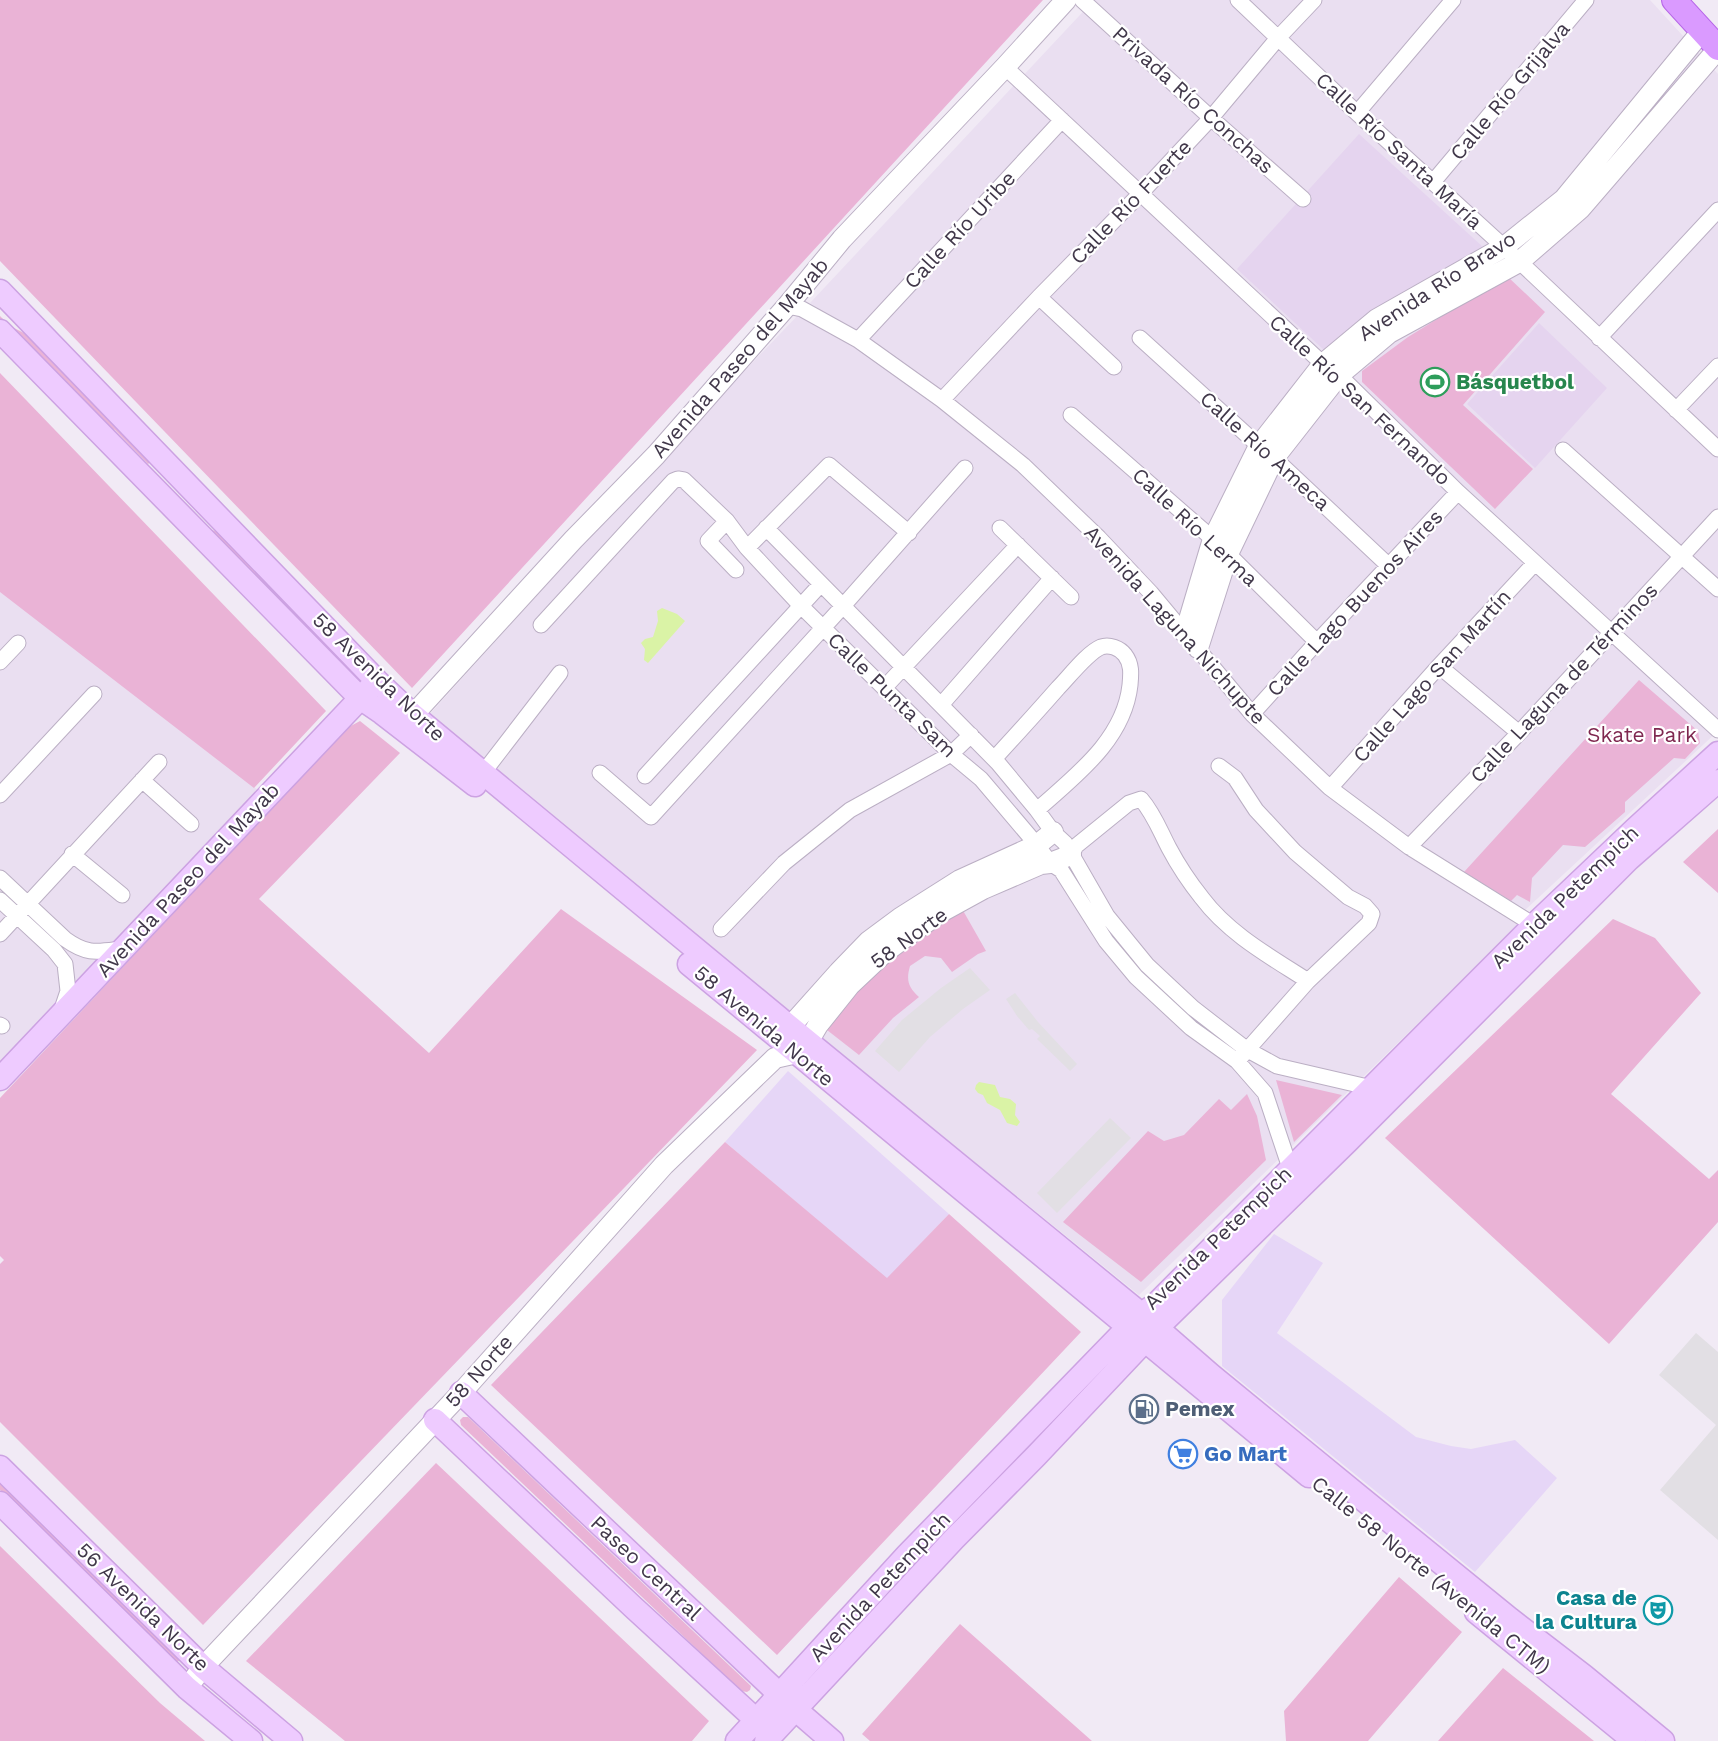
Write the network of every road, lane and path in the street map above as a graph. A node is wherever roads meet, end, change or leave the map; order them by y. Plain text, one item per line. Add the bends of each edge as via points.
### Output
1 (1066, 0) edge
2 (1082, 0) edge
3 (1238, 0) edge
4 (1314, 0) edge
5 (1453, 0) edge
6 (1586, 0) edge
7 (1674, 0) edge
8 (1278, 38) junction
9 (1713, 43) edge
10 (1005, 67) junction
11 (1357, 113) junction
12 (1211, 118) junction
13 (1062, 120) junction
14 (1433, 182) junction
15 (1141, 193) junction
16 (1303, 199) dead end
17 (1718, 210) edge
18 (1504, 247) junction
19 (1519, 262) junction
20 (0, 291) edge
21 (1039, 297) junction
22 (787, 306) junction
23 (0, 331) edge
24 (1140, 338) dead end
25 (1599, 338) junction
26 (858, 340) junction
27 (1718, 366) edge
28 (1114, 367) dead end
29 (1331, 370) junction
30 (942, 400) junction
31 (1676, 410) junction
32 (1071, 415) dead end
33 (1718, 449) edge
34 (1563, 450) dead end
35 (1267, 452) junction
36 (172, 468) junction
37 (965, 468) dead end
38 (153, 486) junction
39 (1458, 492) junction
40 (1718, 517) edge
41 (727, 521) junction
42 (766, 528) junction
43 (1000, 528) dead end
44 (909, 533) junction
45 (1213, 539) junction
46 (1018, 545) junction
47 (747, 548) junction
48 (1228, 554) junction
49 (1683, 557) junction
50 (1534, 564) junction
51 (1389, 566) junction
52 (736, 570) dead end
53 (1052, 578) junction
54 (821, 584) junction
55 (1718, 589) edge
56 (1071, 597) dead end
57 (801, 606) junction
58 (843, 606) junction
59 (541, 625) dead end
60 (822, 627) junction
61 (1612, 632) junction
62 (1185, 633) junction
63 (1317, 642) junction
64 (18, 643) dead end
65 (1198, 648) junction
66 (0, 662) edge
67 (1439, 666) junction
68 (903, 667) junction
69 (560, 673) dead end
70 (377, 681) junction
71 (885, 687) junction
72 (94, 694) dead end
73 (360, 698) junction
74 (941, 705) junction
75 (1252, 714) junction
76 (413, 715) junction
77 (1718, 730) edge
78 (1519, 734) junction
79 (971, 735) junction
80 (1718, 753) edge
81 (951, 754) junction
82 (994, 759) junction
83 (159, 762) dead end
84 (1219, 766) dead end
85 (483, 773) junction
86 (600, 773) dead end
87 (645, 776) dead end
88 (142, 780) junction
89 (1718, 782) edge
90 (1330, 788) junction
91 (0, 795) edge
92 (1037, 810) junction
93 (191, 824) dead end
94 (1053, 832) junction
95 (1037, 845) junction
96 (1409, 846) junction
97 (72, 854) junction
98 (1071, 855) junction
99 (1050, 863) junction
100 (0, 878) edge
101 (122, 895) dead end
102 (0, 900) edge
103 (28, 904) junction
104 (17, 916) junction
105 (1534, 925) junction
106 (721, 929) dead end
107 (0, 933) edge
108 (59, 945) junction
109 (877, 947) junction
110 (121, 949) junction
111 (1308, 981) junction
112 (60, 1016) junction
113 (790, 1044) junction
114 (1242, 1055) junction
115 (0, 1079) edge
116 (1372, 1088) junction
117 (1290, 1168) junction
118 (1142, 1328) junction
119 (461, 1393) junction
120 (435, 1420) junction
121 (0, 1467) edge
122 (0, 1503) edge
123 (203, 1668) junction
124 (187, 1688) junction
125 (787, 1702) junction
126 (768, 1734) edge
127 (251, 1741) edge
128 (291, 1741) edge
129 (737, 1741) edge
130 (832, 1741) edge
131 (1634, 1741) edge
132 (1663, 1741) edge

1 - 10 street, Avenida Paseo del Mayab
2 - 12 street, Privada Río Conchas
3 - 8 street, Calle Río Santa María
4 - 8 street, Calle Río Fuerte
5 - 11 street
6 - 14 street, Calle Río Grijalva
7 - 9 main road
8 - 11 street, Calle Río Santa María
8 - 12 street, Calle Río Fuerte
9 - 18 street, Avenida Río Bravo via 1564,199
9 - 19 street, Avenida Río Bravo via 1580,209
10 - 13 street, Calle Río San Fernando
10 - 22 street, Avenida Paseo del Mayab via 842,240
11 - 14 street, Calle Río Santa María
12 - 15 street, Calle Río Fuerte
12 - 16 street, Privada Río Conchas
13 - 15 street, Calle Río San Fernando
13 - 26 street, Calle Río Uribe
14 - 18 street, Calle Río Santa María
15 - 21 street, Calle Río Fuerte
15 - 29 street, Calle Río San Fernando
17 - 25 street
18 - 19 street, Calle Río Santa María
18 - 29 street, Avenida Río Bravo via 1377,319
19 - 25 street, Calle Río Santa María
19 - 29 street, Avenida Río Bravo via 1389,333
20 - 36 main road, 58 Avenida Norte
21 - 28 street
21 - 30 street, Calle Río Fuerte
22 - 26 street, Avenida Laguna Nichupte via 802,309
22 - 76 street, Avenida Paseo del Mayab via 656,455
23 - 38 main road, 58 Avenida Norte
24 - 35 street, Calle Río Ameca
25 - 31 street, Calle Río Santa María
26 - 30 street, Avenida Laguna Nichupte
27 - 31 street
29 - 35 street, Avenida Río Bravo
29 - 39 street, Calle Río San Fernando
30 - 62 street, Avenida Laguna Nichupte via 1023,465 1099,538
31 - 33 street, Calle Río Santa María
32 - 45 street, Calle Río Lerma
34 - 49 street
35 - 45 street, Avenida Río Bravo
35 - 48 street, Avenida Río Bravo
35 - 51 street, Calle Río Ameca
36 - 38 main road
36 - 70 main road, 58 Avenida Norte
37 - 44 street
38 - 73 main road, 58 Avenida Norte
39 - 50 street, Calle Río San Fernando
39 - 51 street, Calle Lago Buenos Aires
40 - 49 street, Calle Laguna de Términos
41 - 47 street, Calle Punta Sam
41 - 52 street via 708,541
41 - 59 street, Calle Punta Sam via 684,480 673,481
42 - 44 street via 829,465
42 - 47 street
42 - 54 street, Calle Punta Sam
43 - 46 street
44 - 58 street
45 - 48 street, Calle Río Lerma
45 - 62 street, Avenida Río Bravo
46 - 53 street
46 - 68 street
47 - 57 street, Calle Punta Sam
48 - 63 street, Calle Río Lerma
48 - 65 street, Avenida Río Bravo
49 - 55 street
49 - 61 street, Calle Laguna de Términos
50 - 61 street, Calle Río San Fernando
50 - 67 street, Calle Lago San Martín
51 - 63 street, Calle Lago Buenos Aires
53 - 56 street
53 - 74 street
54 - 57 street
54 - 58 street, Calle Punta Sam
57 - 60 street, Calle Punta Sam
57 - 87 street
58 - 60 street
58 - 68 street, Calle Punta Sam
60 - 71 street, Calle Punta Sam
60 - 86 street via 651,816
61 - 77 street, Calle Río San Fernando
61 - 78 street, Calle Laguna de Términos
62 - 65 street, Avenida Laguna Nichupte
63 - 75 street, Calle Lago Buenos Aires
64 - 66 street
65 - 75 street, Avenida Laguna Nichupte
67 - 78 street
67 - 90 street, Calle Lago San Martín
68 - 71 street
68 - 74 street, Calle Punta Sam
69 - 85 street
70 - 73 main road, Avenida Paseo del Mayab
70 - 76 main road, 58 Avenida Norte
71 - 81 street, Calle Punta Sam
72 - 91 street
73 - 110 main road, Avenida Paseo del Mayab
73 - 113 main road, 58 Avenida Norte via 476,786
74 - 79 street, Calle Punta Sam
75 - 90 street, Avenida Laguna Nichupte
76 - 85 main road, 58 Avenida Norte
78 - 96 street, Calle Laguna de Términos
79 - 81 street
79 - 82 street, Calle Punta Sam
80 - 105 main road, Avenida Petempich
81 - 95 street, Calle Punta Sam via 981,779
81 - 106 street via 850,810 784,863
82 - 92 street, Calle Punta Sam
82 - 92 street via 1082,662 1101,647 1123,651 1131,673 1125,709 1094,758
83 - 88 street
84 - 111 street via 1235,778 1256,810 1295,852 1372,914 1369,923
85 - 113 main road, 58 Avenida Norte
88 - 93 street
88 - 97 street
89 - 118 main road, Avenida Petempich via 1629,859 1347,1142
90 - 96 street, Avenida Laguna Nichupte
92 - 94 street, Calle Punta Sam
94 - 95 street, 58 Norte
94 - 98 street, Calle Punta Sam
95 - 99 street, Calle Punta Sam
95 - 109 street, 58 Norte via 960,880 900,918
96 - 105 street, Avenida Laguna Nichupte
97 - 101 street
97 - 103 street
98 - 99 street, 58 Norte
98 - 111 street via 1076,846 1129,803 1141,799 1202,899 1258,949
98 - 114 street, Calle Punta Sam via 1107,916 1147,966
99 - 109 street, 58 Norte via 983,889
99 - 114 street, Calle Punta Sam via 1061,870 1106,940 1136,976 1191,1028
100 - 103 street
102 - 104 street
103 - 104 street
103 - 108 street
104 - 107 street
104 - 108 street
105 - 116 main road, Avenida Petempich
108 - 110 street via 93,952
108 - 112 street via 69,991
109 - 113 street, 58 Norte via 839,972
110 - 112 main road, Avenida Paseo del Mayab
111 - 114 street
112 - 115 main road, Avenida Paseo del Mayab
113 - 118 main road, 58 Avenida Norte
113 - 119 street, 58 Norte via 664,1165
114 - 116 street, Calle Punta Sam
114 - 117 street, Calle Punta Sam via 1265,1093
116 - 117 main road, Avenida Petempich
117 - 118 main road, Avenida Petempich via 1155,1305
118 - 125 main road, Avenida Petempich via 1036,1456
118 - 131 main road, Calle 58 Norte (Avenida CTM)
118 - 132 main road, Calle 58 Norte (Avenida CTM)
119 - 120 street, 58 Norte
119 - 125 main road, Paseo Central
120 - 123 street, 58 Norte
120 - 126 main road, Paseo Central
121 - 123 main road, 56 Avenida Norte
122 - 124 main road, 56 Avenida Norte
123 - 124 street, 58 Norte
123 - 128 main road, 56 Avenida Norte
124 - 127 main road, 56 Avenida Norte
125 - 126 main road, Avenida Petempich
125 - 130 main road, Paseo Central
126 - 129 main road, Avenida Petempich

